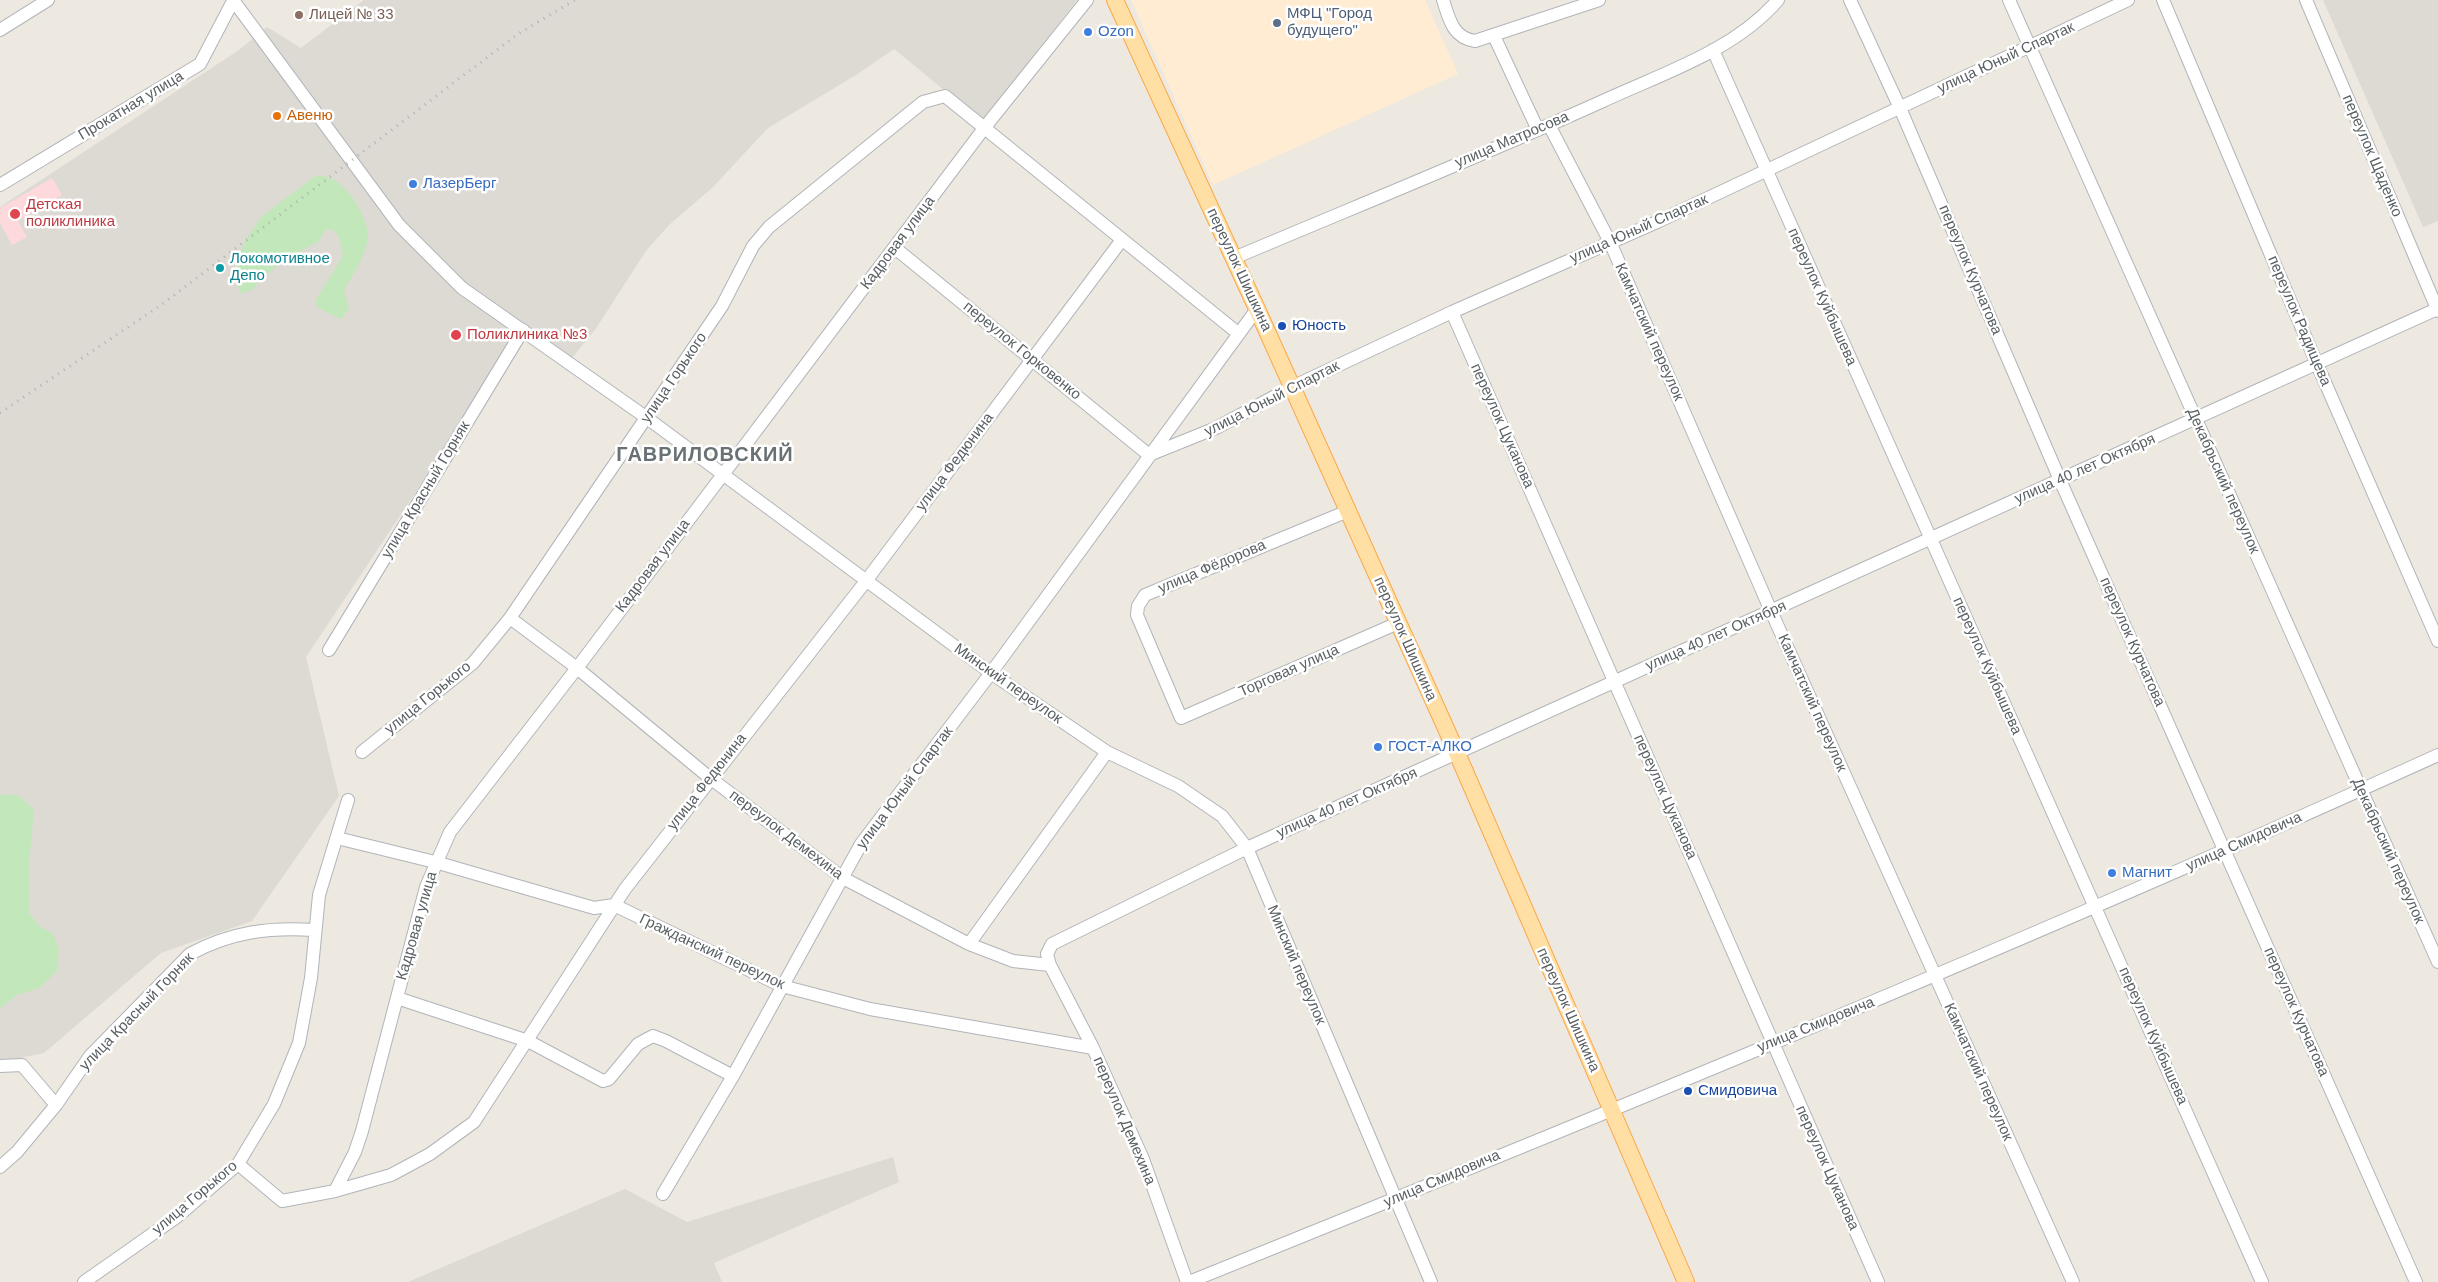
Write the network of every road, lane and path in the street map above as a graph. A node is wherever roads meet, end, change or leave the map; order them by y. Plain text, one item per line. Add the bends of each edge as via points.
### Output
1 (48, 0) edge
2 (233, 0) edge
3 (1087, 0) edge
4 (1115, 0) edge
5 (1443, 0) edge
6 (1599, 0) edge
7 (1778, 0) edge
8 (1850, 0) edge
9 (2009, 0) edge
10 (2128, 0) edge
11 (2163, 0) edge
12 (2306, 0) edge
13 (1574, 4) edge
14 (0, 30) edge
15 (1494, 36) junction
16 (2031, 48) junction
17 (1713, 50) junction
18 (945, 96) joint
19 (1900, 108) junction
20 (985, 127) junction
21 (1543, 127) junction
22 (1766, 171) junction
23 (0, 185) edge
24 (1121, 241) junction
25 (1610, 242) junction
26 (895, 248) junction
27 (1234, 258) junction
28 (1257, 309) junction
29 (2438, 310) edge
30 (1452, 312) junction
31 (523, 330) junction
32 (1238, 334) junction
33 (1032, 359) junction
34 (2316, 364) junction
35 (1292, 387) junction
36 (647, 418) junction
37 (2195, 419) junction
38 (1149, 455) junction
39 (723, 474) junction
40 (2060, 480) junction
41 (1348, 510) junction
42 (1930, 539) junction
43 (866, 581) junction
44 (1771, 611) junction
45 (510, 618) junction
46 (1398, 623) junction
47 (2438, 641) edge
48 (329, 650) dead end
49 (577, 668) junction
50 (991, 673) junction
51 (1614, 682) junction
52 (1181, 718) joint
53 (362, 752) dead end
54 (1107, 752) junction
55 (1457, 753) junction
56 (2438, 755) edge
57 (710, 778) junction
58 (2361, 790) junction
59 (348, 800) dead end
60 (337, 838) junction
61 (1247, 848) junction
62 (2225, 852) junction
63 (435, 862) junction
64 (843, 878) junction
65 (614, 905) junction
66 (2095, 906) junction
67 (314, 930) junction
68 (969, 944) junction
69 (2438, 962) edge
70 (1050, 965) junction
71 (1935, 976) junction
72 (782, 986) junction
73 (397, 998) junction
74 (528, 1042) junction
75 (1772, 1042) junction
76 (1093, 1048) junction
77 (0, 1066) edge
78 (733, 1076) junction
79 (56, 1105) junction
80 (1611, 1108) junction
81 (238, 1164) junction
82 (0, 1167) edge
83 (335, 1191) junction
84 (663, 1194) dead end
85 (1394, 1199) junction
86 (84, 1282) edge
87 (1188, 1282) edge
88 (1431, 1282) edge
89 (1686, 1282) edge
90 (1878, 1282) edge
91 (2073, 1282) edge
92 (2262, 1282) edge
93 (2416, 1282) edge

1 - 14 street
2 - 23 street, Прокатная улица via 200,64
2 - 31 street, Минский переулок via 399,225 462,288
3 - 20 street, Кадровая улица
4 - 27 main road, переулок Шишкина
5 - 15 street via 1449,19 1463,38 1475,41
6 - 13 street
7 - 17 street, улица Матросова via 1762,18
8 - 19 street, переулок Курчатова
9 - 16 street, Декабрьский переулок
10 - 16 street, улица Юный Спартак
11 - 34 street, переулок Радищева
12 - 29 street, переулок Щаденко
13 - 15 street
15 - 21 street, Камчатский переулок
16 - 19 street, улица Юный Спартак
16 - 37 street, Декабрьский переулок
17 - 21 street, улица Матросова
17 - 22 street, переулок Куйбышева
18 - 20 street, переулок Шишкина
18 - 36 street, улица Горького via 923,102 769,227 752,246 722,306
19 - 22 street, улица Юный Спартак
19 - 40 street, переулок Курчатова
20 - 24 street, переулок Шишкина
20 - 26 street, Кадровая улица
21 - 25 street, Камчатский переулок
21 - 27 street, улица Матросова
22 - 25 street, улица Юный Спартак
22 - 42 street, переулок Куйбышева
24 - 32 street, переулок Шишкина
24 - 33 street, улица Федюнина
25 - 30 street, улица Юный Спартак
25 - 44 street, Камчатский переулок
26 - 33 street, переулок Горковенко
26 - 39 street, Кадровая улица
27 - 28 main road, переулок Шишкина
28 - 32 street, улица Юный Спартак
28 - 35 main road, переулок Шишкина
29 - 34 street, улица 40 лет Октября
30 - 35 street, улица Юный Спартак
30 - 51 street, переулок Цуканова
31 - 36 street, Минский переулок
31 - 48 street, улица Красный Горняк
32 - 38 street, улица Юный Спартак
33 - 38 street, переулок Горковенко
33 - 43 street, улица Федюнина
34 - 37 street, улица 40 лет Октября
34 - 47 street, переулок Радищева
35 - 38 street, улица Юный Спартак via 1216,428
35 - 41 main road, переулок Шишкина
36 - 39 street, Минский переулок
36 - 45 street, улица Горького
37 - 40 street, улица 40 лет Октября
37 - 58 street, Декабрьский переулок
38 - 50 street, улица Юный Спартак
39 - 43 street, Минский переулок
39 - 49 street, Кадровая улица
40 - 42 street, улица 40 лет Октября
40 - 62 street, переулок Курчатова
41 - 46 main road, переулок Шишкина
41 - 52 street, улица Фёдорова via 1145,595 1137,615
42 - 44 street, улица 40 лет Октября
42 - 66 street, переулок Куйбышева
43 - 50 street, Минский переулок
43 - 57 street, улица Федюнина
44 - 51 street, улица 40 лет Октября
44 - 71 street, Камчатский переулок
45 - 49 street, переулок Демехина
45 - 53 street, улица Горького via 473,663
46 - 52 street, Торговая улица
46 - 55 main road, переулок Шишкина
49 - 57 street, переулок Демехина
49 - 63 street, Кадровая улица via 450,832
50 - 54 street, Минский переулок
50 - 64 street, улица Юный Спартак via 861,844
51 - 55 street, улица 40 лет Октября
51 - 75 street, переулок Цуканова
54 - 61 street, Минский переулок via 1178,786 1222,816
54 - 68 street
55 - 61 street, улица 40 лет Октября
55 - 80 main road, переулок Шишкина
56 - 58 street, улица Смидовича
57 - 64 street, переулок Демехина
57 - 65 street, улица Федюнина
58 - 62 street, улица Смидовича
58 - 69 street, Декабрьский переулок
59 - 60 street, улица Горького
60 - 63 street, Гражданский переулок
60 - 67 street, улица Горького via 319,895
61 - 70 street, улица 40 лет Октября via 1052,944 1047,954
61 - 85 street, Минский переулок
62 - 66 street, улица Смидовича
62 - 93 street, переулок Курчатова
63 - 65 street, Гражданский переулок via 594,908
63 - 73 street, Кадровая улица
64 - 68 street, переулок Демехина
64 - 72 street, улица Юный Спартак
65 - 72 street, Гражданский переулок
65 - 74 street, улица Федюнина
66 - 71 street, улица Смидовича
66 - 92 street, переулок Куйбышева
67 - 79 street, улица Красный Горняк via 270,929 235,935 190,954 90,1056
67 - 81 street, улица Горького via 311,978 299,1043 274,1104
68 - 70 street, переулок Демехина via 1013,961
70 - 76 street, переулок Демехина
71 - 75 street, улица Смидовича
71 - 91 street, Камчатский переулок
72 - 76 street, Гражданский переулок via 870,1009
72 - 78 street, улица Юный Спартак
73 - 74 street
73 - 83 street, Кадровая улица via 362,1131
74 - 78 street via 603,1081 609,1079 638,1044 653,1036
74 - 83 street, улица Федюнина via 474,1122 430,1154 391,1175
75 - 80 street, улица Смидовича
75 - 90 street, переулок Цуканова
76 - 87 street, переулок Демехина via 1143,1159
77 - 79 street via 22,1065
78 - 84 street, улица Юный Спартак
79 - 82 street, улица Красный Горняк via 17,1152
80 - 85 street, улица Смидовича
80 - 89 main road, переулок Шишкина
81 - 83 street, улица Федюнина via 282,1201
81 - 86 street, улица Горького via 178,1216
85 - 87 street, улица Смидовича
85 - 88 street, Минский переулок

